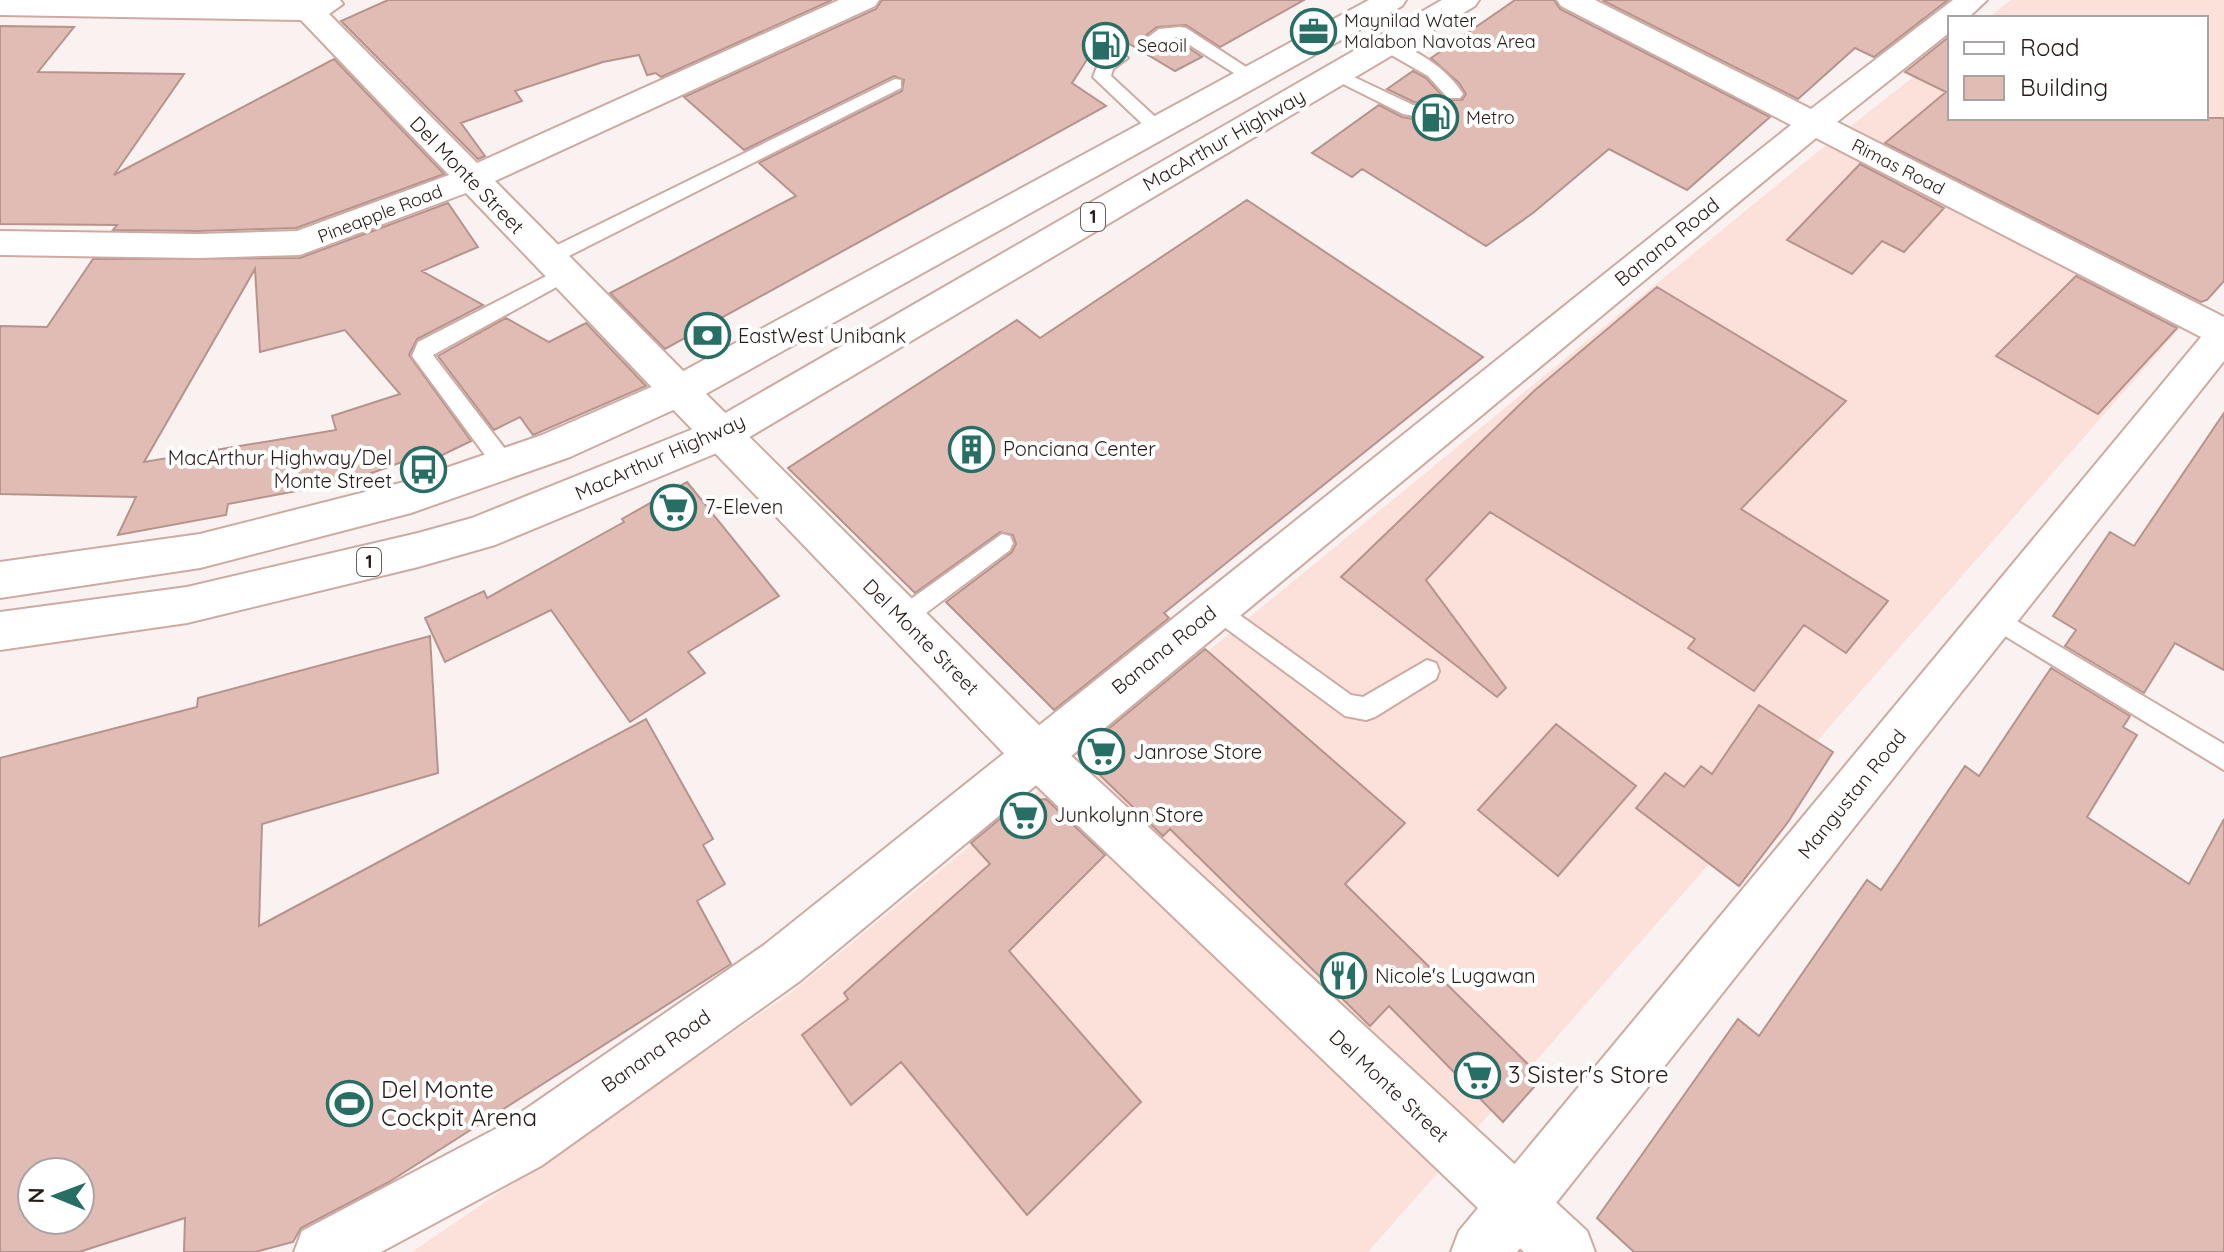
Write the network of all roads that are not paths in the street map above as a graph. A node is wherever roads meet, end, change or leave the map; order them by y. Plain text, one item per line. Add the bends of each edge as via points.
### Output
1 (864, 0) edge
2 (1391, 0) edge
3 (1464, 0) edge
4 (1572, 0) edge
5 (1972, 0) edge
6 (316, 4) edge
7 (0, 6) edge
8 (1951, 16) edge
9 (1948, 19) edge
10 (1155, 38) dead end
11 (1387, 45) junction
12 (1119, 58) dead end
13 (1337, 74) junction
14 (1254, 78) junction
15 (895, 84) dead end
16 (1454, 94) dead end
17 (1425, 112) dead end
18 (1813, 124) junction
19 (1159, 130) junction
20 (470, 179) junction
21 (0, 243) edge
22 (556, 266) junction
23 (2224, 334) edge
24 (679, 391) junction
25 (722, 434) junction
26 (504, 464) junction
27 (1002, 543) dead end
28 (0, 580) edge
29 (1216, 608) junction
30 (902, 618) junction
31 (1995, 618) junction
32 (0, 631) edge
33 (1427, 671) dead end
34 (1036, 754) junction
35 (2224, 758) edge
36 (1517, 1206) junction
37 (323, 1252) edge
38 (1480, 1252) edge
39 (1566, 1252) edge

1 - 20 main road, Pineapple Road
2 - 14 main road, MacArthur Highway / 1
3 - 11 main road, MacArthur Highway / 1
4 - 18 main road, Rimas Road
5 - 8 main road, Banana Road
6 - 7 main road
6 - 20 main road, Del Monte Street
9 - 18 main road, Banana Road
10 - 14 lane via 1180,32
11 - 13 main road, MacArthur Highway / 1
11 - 16 lane via 1440,76
12 - 19 lane via 1105,66 1102,77
13 - 17 lane via 1409,110
13 - 25 main road, MacArthur Highway / 1
14 - 19 main road, MacArthur Highway / 1
15 - 22 lane
18 - 23 main road, Rimas Road
18 - 29 main road, Banana Road
19 - 24 main road, MacArthur Highway / 1
20 - 21 main road, Pineapple Road via 300,243
20 - 22 main road, Del Monte Street
22 - 24 main road, Del Monte Street
22 - 26 lane via 425,347 422,356
23 - 31 main road, Mangustan Road
24 - 25 main road, Del Monte Street
24 - 26 main road, MacArthur Highway / 1
25 - 30 main road, Del Monte Street
25 - 32 main road, MacArthur Highway / 1 via 480,533 418,550 187,605
26 - 28 main road, MacArthur Highway / 1 via 411,497 200,551
27 - 30 lane
29 - 33 lane via 1345,705 1366,709
29 - 34 main road, Banana Road
30 - 34 main road, Del Monte Street
31 - 35 lane
31 - 36 main road, Mangustan Road
34 - 36 main road, Del Monte Street
34 - 37 main road, Banana Road via 782,963 521,1146
36 - 38 main road, Mangustan Road
36 - 39 main road, Del Monte Street

